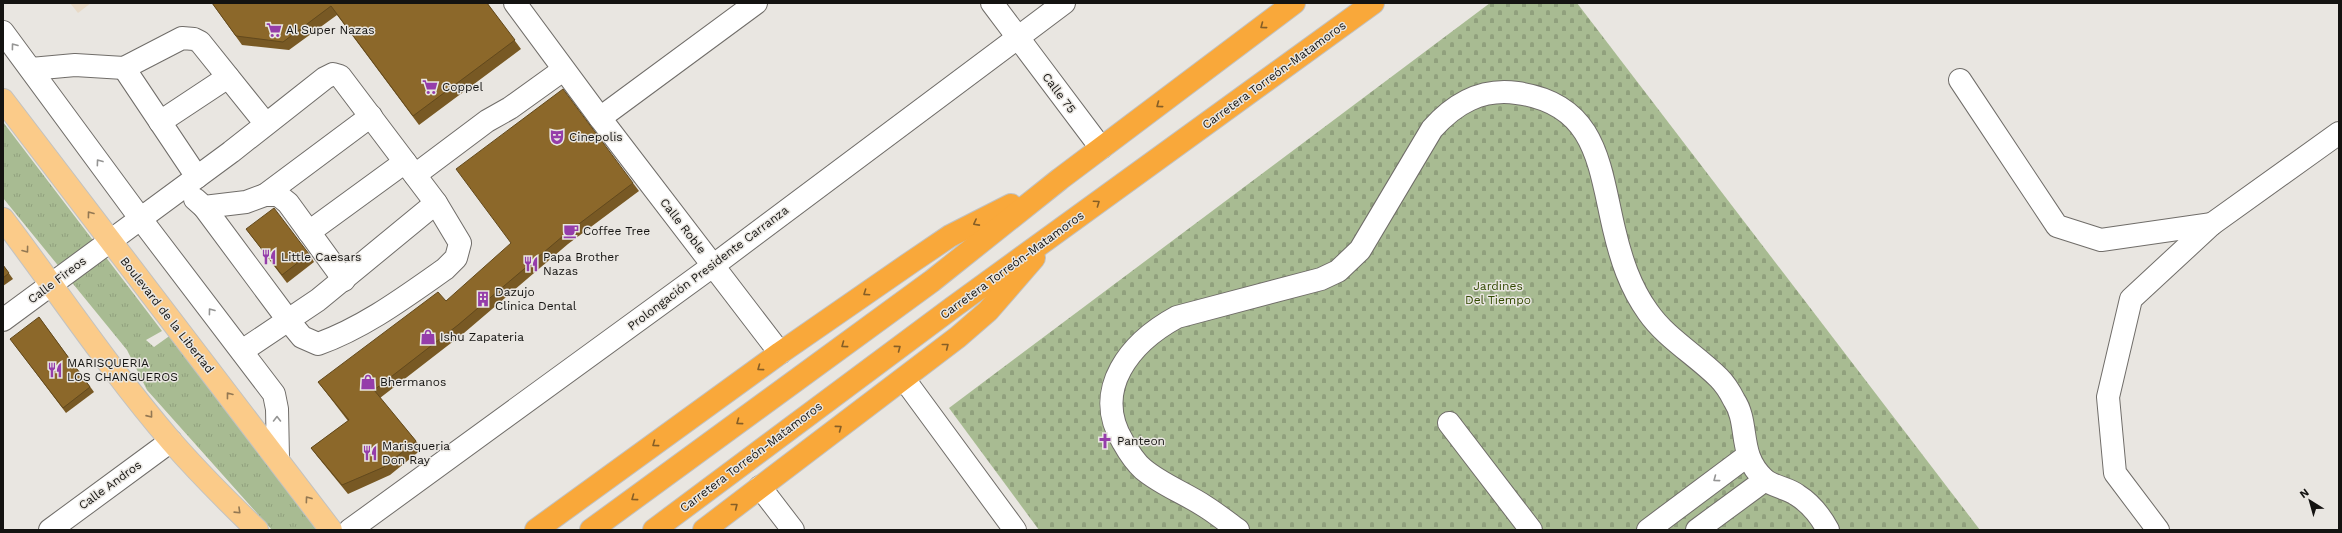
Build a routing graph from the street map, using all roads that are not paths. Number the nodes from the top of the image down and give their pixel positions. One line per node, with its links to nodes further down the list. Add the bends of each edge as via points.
1 (515, 3): 11 (street, Calle Roble)
2 (756, 3): 16 (street)
3 (992, 3): 8 (street, Calle 75)
4 (1064, 3): 8 (street, Prolongación Presidente Carranza)
5 (1294, 3): 20 (highway, one-way to 20)
6 (1372, 3): 31 (highway, Carretera Torreón-Matamoros, one-way to 6)
7 (3, 32): 10 (street, one-way to 7)
8 (1017, 37): 20 (street, Calle 75); 33 (street, Prolongación Presidente Carranza)
9 (124, 68): 10 (street, via 75,65); 12 (street, via 182,38 189,38 200,42); 17 (street)
10 (31, 69): 27 (street, one-way to 10)
11 (563, 70): 16 (street, Calle Roble); 21 (street, via 510,108)
12 (228, 77): 17 (street); 18 (street)
13 (1960, 80): 29 (street, via 2057,226 2101,240)
14 (3, 100): 32 (main road, Boulevard de la Libertad, one-way to 14)
15 (371, 116): 18 (street, Calle Fireos, via 340,76 333,74); 21 (street); 24 (street)
16 (600, 118): 33 (street, Calle Roble)
17 (160, 122): 23 (street)
18 (265, 123): 23 (street, Calle Fireos)
19 (2339, 133): 29 (street)
20 (1102, 148): 22 (highway)
21 (410, 168): 25 (street); 30 (street)
22 (1060, 179): 39 (highway, one-way to 39, via 950,236); 52 (highway, one-way to 52, via 932,280)
23 (190, 182): 26 (street); 27 (street, Calle Fireos)
24 (265, 195): 26 (street, via 246,202); 30 (street, via 278,195 288,203)
25 (436, 203): 34 (street); 37 (street, via 460,242 456,258 445,269 364,324 318,344 302,337)
26 (204, 207): 37 (street)
27 (140, 218): 32 (street, Calle Fireos); 38 (street, one-way to 27)
28 (3, 219): 35 (main road, one-way to 35)
29 (2212, 224): 62 (street, via 2131,299 2108,397 2115,473)
30 (309, 232): 34 (street)
31 (1052, 236): 40 (highway, one-way to 31, via 988,312); 53 (highway, Carretera Torreón-Matamoros, one-way to 31)
32 (110, 240): 35 (street, Calle Fireos); 44 (main road, Boulevard de la Libertad, one-way to 32)
33 (714, 265): 39 (street, Calle Roble); 50 (street, Prolongación Presidente Carranza)
34 (344, 280): 37 (street)
35 (52, 284): 36 (street, Calle Fireos); 42 (main road, one-way to 42, via 126,385)
36 (3, 320)
37 (288, 320): 38 (street)
38 (242, 351): 44 (street, one-way to 38, via 277,409 274,394)
39 (780, 353): 51 (highway, one-way to 51)
40 (904, 379): 46 (highway, one-way to 40); 56 (street)
41 (1450, 423): 58 (street)
42 (171, 441): 47 (street, Calle Andros); 48 (main road, one-way to 48)
43 (1747, 456): 45 (street); 57 (street, via 1736,402 1720,379 1649,314 1635,293 1626,273 1614,229 1604,178 1595,150 1582,127 1558,105 1534,95 1506,91 1479,95 1461,103 1450,110 1432,129 1360,250 1338,271 1321,279 1177,317 1158,327 1128,357 1117,376 1110,403 1115,429 1128,451 1142,468 1160,482 1206,507); 59 (street, one-way to 59)
44 (278, 458): 49 (main road, Boulevard de la Libertad, one-way to 44)
45 (1765, 480): 60 (street); 61 (street, via 1798,495)
46 (760, 487): 54 (highway, one-way to 46); 55 (street)
47 (50, 530)
48 (257, 530)
49 (331, 530)
50 (350, 530)
51 (536, 530)
52 (591, 530)
53 (654, 530)
54 (704, 530)
55 (793, 530)
56 (1015, 530)
57 (1238, 530)
58 (1531, 530)
59 (1648, 530)
60 (1697, 530)
61 (1828, 530)
62 (2158, 530)

